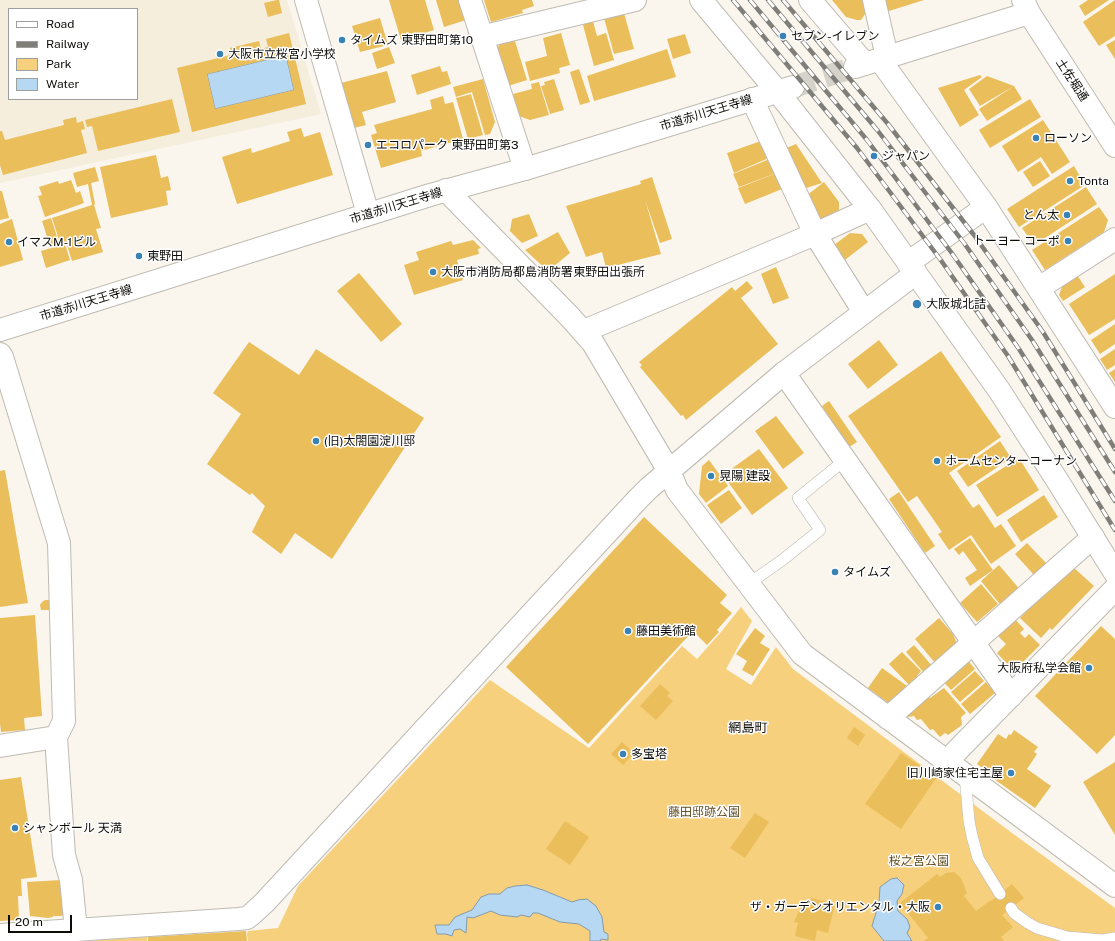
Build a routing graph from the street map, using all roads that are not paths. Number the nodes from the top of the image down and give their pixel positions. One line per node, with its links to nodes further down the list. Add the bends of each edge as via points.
1 (470, 0): 8 (street)
2 (635, 0): 8 (street)
3 (701, 0): 10 (street)
4 (810, 0): 9 (street)
5 (874, 0): 9 (street)
6 (311, 1): 17 (street)
7 (1023, 4): 9 (street); 12 (street, 土佐堀通)
8 (481, 37): 13 (street)
9 (872, 62): 15 (street)
10 (785, 89): 11 (street, 市道赤川天王寺線); 16 (street)
11 (752, 99): 13 (street, 市道赤川天王寺線); 18 (street)
12 (1115, 146)
13 (525, 169): 14 (street, 市道赤川天王寺線)
14 (446, 190): 17 (street, 市道赤川天王寺線); 24 (street)
15 (986, 207): 20 (street); 21 (street)
16 (870, 209): 18 (street); 20 (street)
17 (368, 214): 23 (street, 市道赤川天王寺線)
18 (814, 234): 22 (street); 24 (street)
19 (1115, 239): 21 (street)
20 (912, 268): 22 (street); 30 (street, via 999,390)
21 (1039, 288): 27 (street)
22 (864, 312): 26 (street)
23 (0, 330)
24 (584, 331): 29 (street)
25 (0, 354): 37 (street, via 59,543 64,721)
26 (784, 373): 28 (street); 29 (street)
27 (1115, 407)
28 (846, 460): 32 (lane, via 798,498 820,530); 34 (street)
29 (669, 471): 32 (street, via 677,490); 44 (street, via 638,499 264,903 247,918)
30 (1093, 537): 31 (street); 34 (street)
31 (1115, 573)
32 (748, 584): 36 (street, via 802,654)
33 (1115, 589): 35 (street)
34 (974, 643): 35 (street); 36 (street)
35 (1011, 696): 39 (street)
36 (888, 718): 39 (street)
37 (56, 737): 38 (street); 44 (street, via 64,854 71,880)
38 (0, 746)
39 (946, 762): 40 (street)
40 (965, 775): 41 (street); 42 (lane, via 969,821 978,858)
41 (1115, 886)
42 (1000, 894)
43 (1011, 908): 46 (lane, via 1028,923 1053,933 1084,940)
44 (76, 930): 45 (street)
45 (0, 935)
46 (1115, 938)

